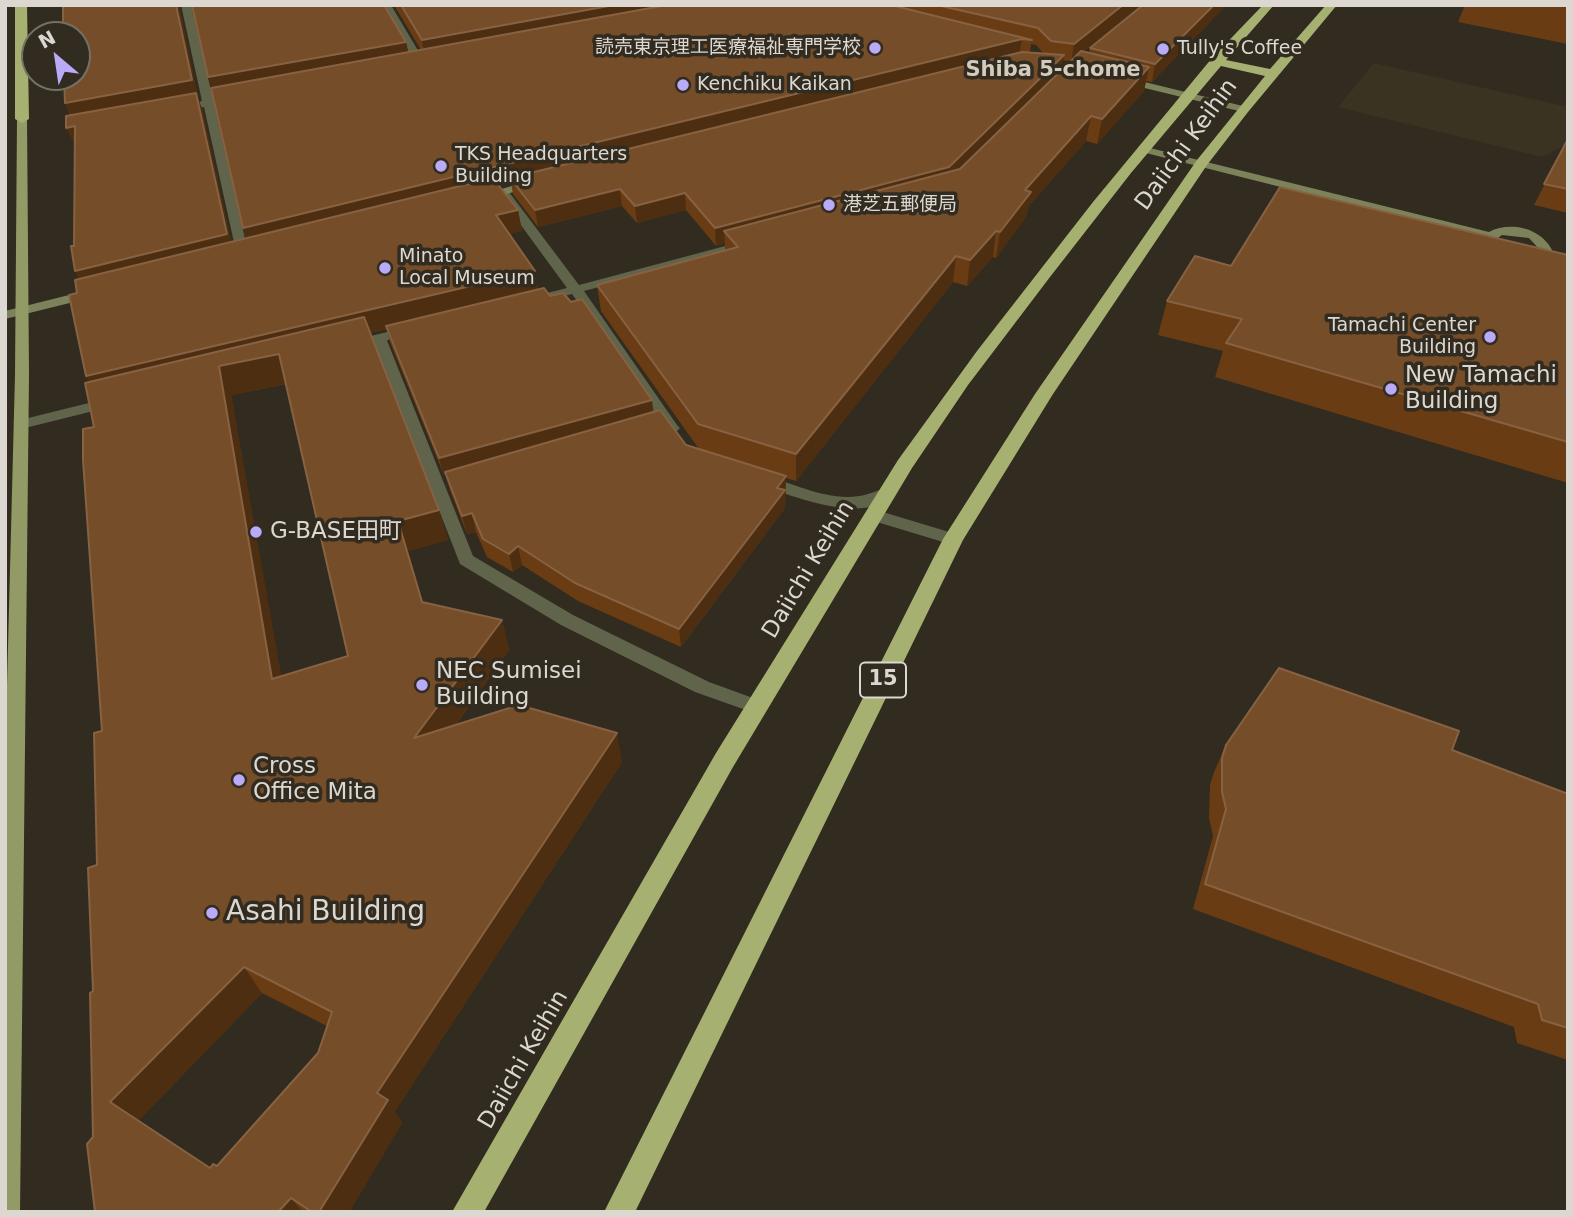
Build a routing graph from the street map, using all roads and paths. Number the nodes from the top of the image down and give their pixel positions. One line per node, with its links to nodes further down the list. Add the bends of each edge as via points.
1 (21, 5): 17 (highway)
2 (186, 5): 14 (street)
3 (386, 5): 8 (street)
4 (1269, 5): 7 (highway, Daiichi Keihin)
5 (1332, 5): 10 (highway, Daiichi Keihin / 15)
6 (435, 61): 8 (street)
7 (1216, 61): 10 (highway); 12 (highway, Daiichi Keihin)
8 (421, 64): 9 (street)
9 (408, 66)
10 (1275, 74): 15 (highway, Daiichi Keihin / 15)
11 (1107, 76): 12 (street)
12 (1187, 95): 15 (street); 19 (highway, Daiichi Keihin)
13 (247, 96): 14 (street)
14 (207, 103): 16 (street); 27 (street)
15 (1243, 109): 20 (highway, Daiichi Keihin / 15)
16 (167, 110)
17 (22, 119): 18 (highway); 32 (main road)
18 (5, 123)
19 (1142, 149): 20 (street); 41 (highway, Daiichi Keihin, via 966,375)
20 (1202, 163): 24 (street); 43 (highway, Daiichi Keihin / 15, via 1044,394)
21 (542, 182): 22 (street)
22 (502, 192): 23 (street); 30 (street)
23 (471, 199)
24 (1490, 236)
25 (757, 241): 30 (street)
26 (256, 253): 27 (street)
27 (243, 256): 28 (street)
28 (229, 259)
29 (108, 289): 32 (street)
30 (576, 290): 31 (street); 39 (street, via 660,422)
31 (510, 306)
32 (22, 311): 33 (street); 38 (main road)
33 (5, 315)
34 (431, 325): 35 (street)
35 (379, 338): 36 (street); 44 (street, via 442,484 466,560 567,620 702,687)
36 (338, 348)
37 (123, 399): 38 (street)
38 (21, 424): 45 (main road)
39 (680, 439)
40 (746, 474): 41 (street, via 844,504)
41 (886, 493): 42 (highway, Daiichi Keihin)
42 (873, 515): 43 (street); 44 (highway, Daiichi Keihin)
43 (953, 539): 47 (highway, Daiichi Keihin / 15)
44 (757, 707): 46 (highway, Daiichi Keihin)
45 (7, 1212)
46 (467, 1212)
47 (620, 1212)

